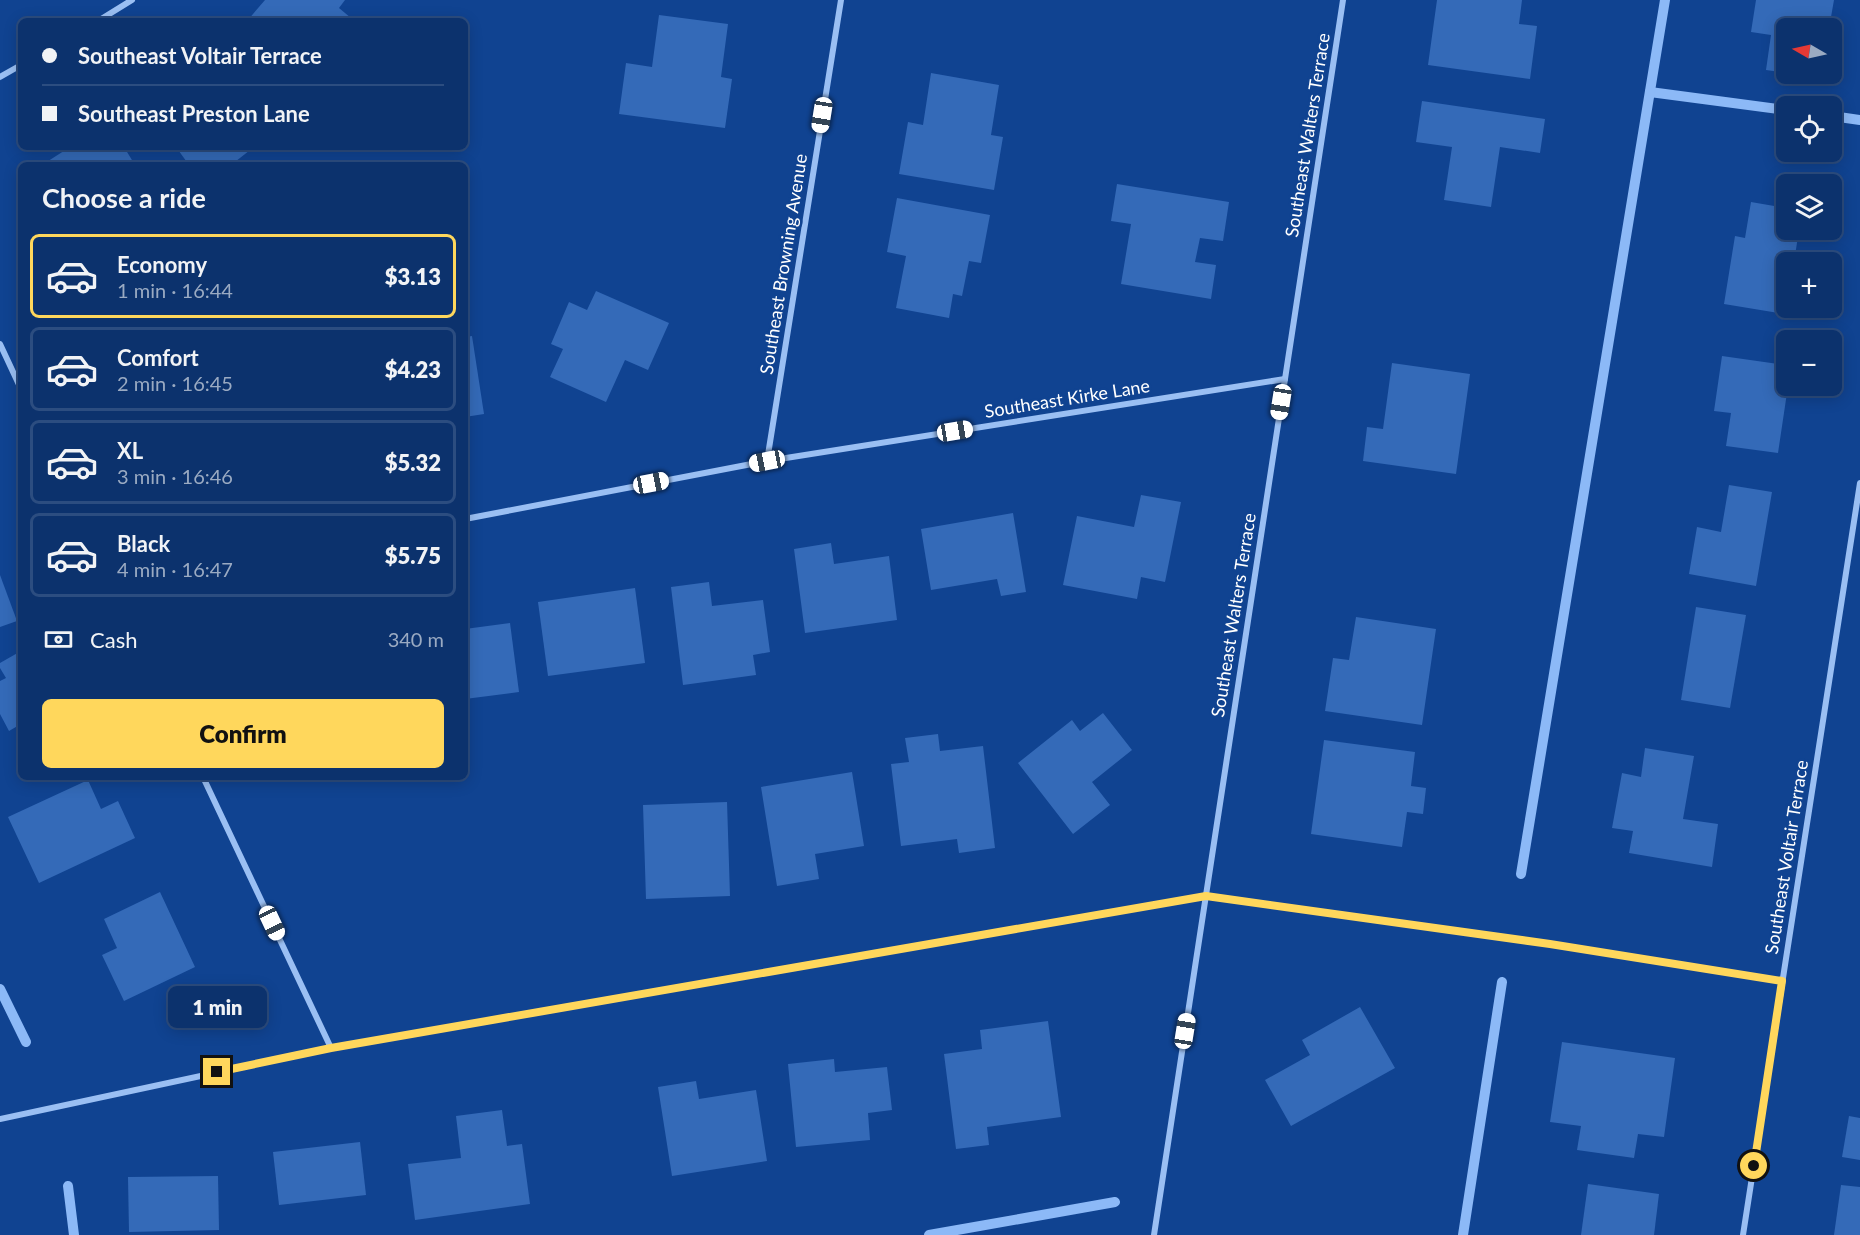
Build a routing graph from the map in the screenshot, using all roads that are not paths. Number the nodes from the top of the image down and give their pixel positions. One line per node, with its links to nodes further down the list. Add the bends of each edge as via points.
1 (132, 0): 4 (street)
2 (841, 0): 10 (street, Southeast Browning Avenue)
3 (1343, 0): 8 (street, Southeast Walters Terrace)
4 (103, 18)
5 (18, 67): 6 (street)
6 (0, 77)
7 (0, 344): 9 (street)
8 (1285, 379): 10 (street, Southeast Kirke Lane); 14 (street, Southeast Walters Terrace)
9 (18, 383)
10 (767, 461): 12 (street, Southeast Kirke Lane)
11 (1860, 483): 15 (street, Southeast Voltair Terrace)
12 (468, 518)
13 (204, 780): 16 (street)
14 (1206, 896): 15 (street); 16 (street); 18 (street, Southeast Walters Terrace)
15 (1782, 981): 19 (street, Southeast Voltair Terrace)
16 (331, 1048): 17 (street)
17 (0, 1119)
18 (1154, 1235)
19 (1743, 1235)

